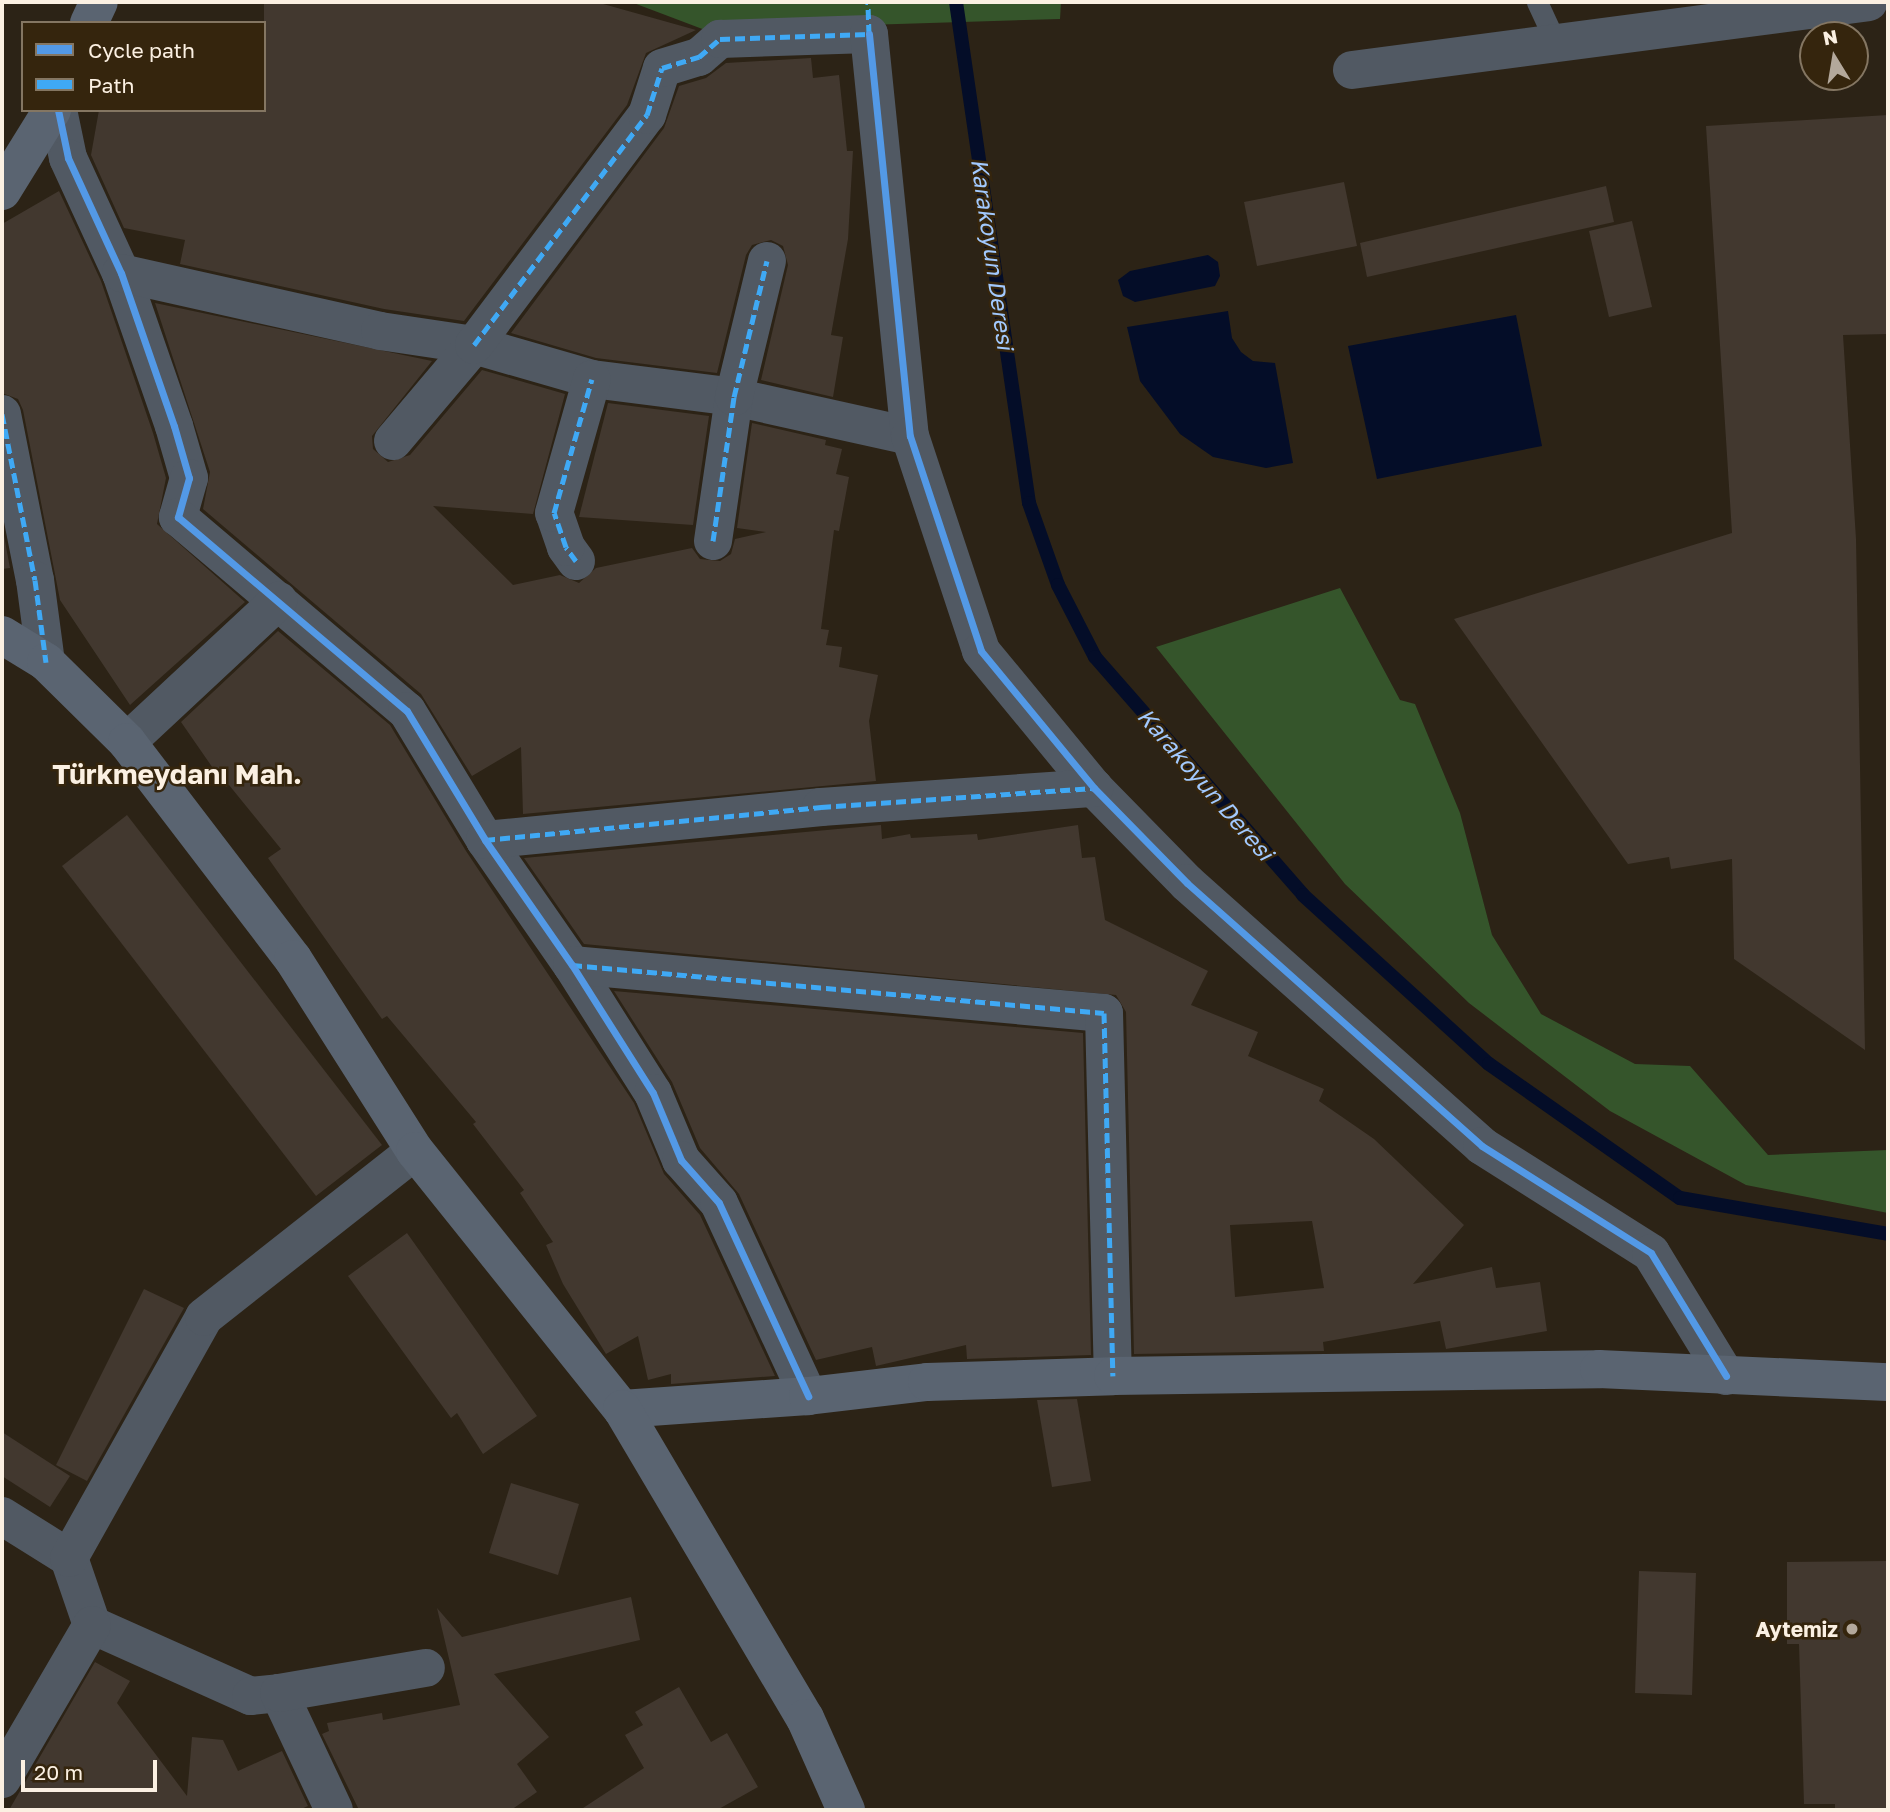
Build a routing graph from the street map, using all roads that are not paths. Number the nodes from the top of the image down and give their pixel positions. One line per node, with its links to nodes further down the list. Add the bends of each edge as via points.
1 (99, 2): 4 (main road)
2 (1537, 2): 5 (lane)
3 (1869, 2): 5 (street)
4 (90, 21)
5 (1556, 43): 6 (street)
6 (1352, 70)
7 (51, 112): 9 (main road)
8 (58, 112): 11 (street, via 68,158)
9 (2, 191)
10 (767, 261): 14 (street)
11 (121, 273): 12 (street, via 380,331); 20 (street, via 189,478 178,517)
12 (474, 345): 13 (street); 16 (street, via 647,115 662,68 699,57 720,38 869,34); 17 (street)
13 (592, 379): 14 (street); 19 (street, via 554,513 565,547)
14 (734, 397): 16 (street); 18 (street)
15 (2, 414): 22 (street)
16 (910, 436): 24 (street, via 981,651)
17 (393, 441)
18 (713, 541)
19 (576, 561)
20 (278, 601): 23 (street); 25 (street, via 407,711)
21 (2, 635): 22 (main road)
22 (46, 662): 23 (main road)
23 (127, 742): 27 (main road, via 293,959)
24 (1094, 788): 25 (street, via 821,807); 29 (street, via 1187,883 1482,1146 1651,1253)
25 (485, 841): 26 (street)
26 (572, 965): 28 (street, via 1104,1013); 31 (street, via 653,1093 681,1160 719,1203)
27 (415, 1151): 32 (main road); 34 (street, via 204,1317)
28 (1113, 1376): 29 (main road, via 1599,1369); 31 (main road, via 927,1382)
29 (1726, 1376): 30 (main road)
30 (1888, 1382)
31 (808, 1396): 32 (main road)
32 (622, 1409): 40 (main road, via 805,1718)
33 (2, 1516): 34 (street)
34 (69, 1559): 35 (street)
35 (92, 1625): 37 (street, via 251,1696); 38 (street)
36 (426, 1668): 37 (street)
37 (279, 1693): 39 (street)
38 (5, 1767)
39 (334, 1810)
40 (846, 1810)

